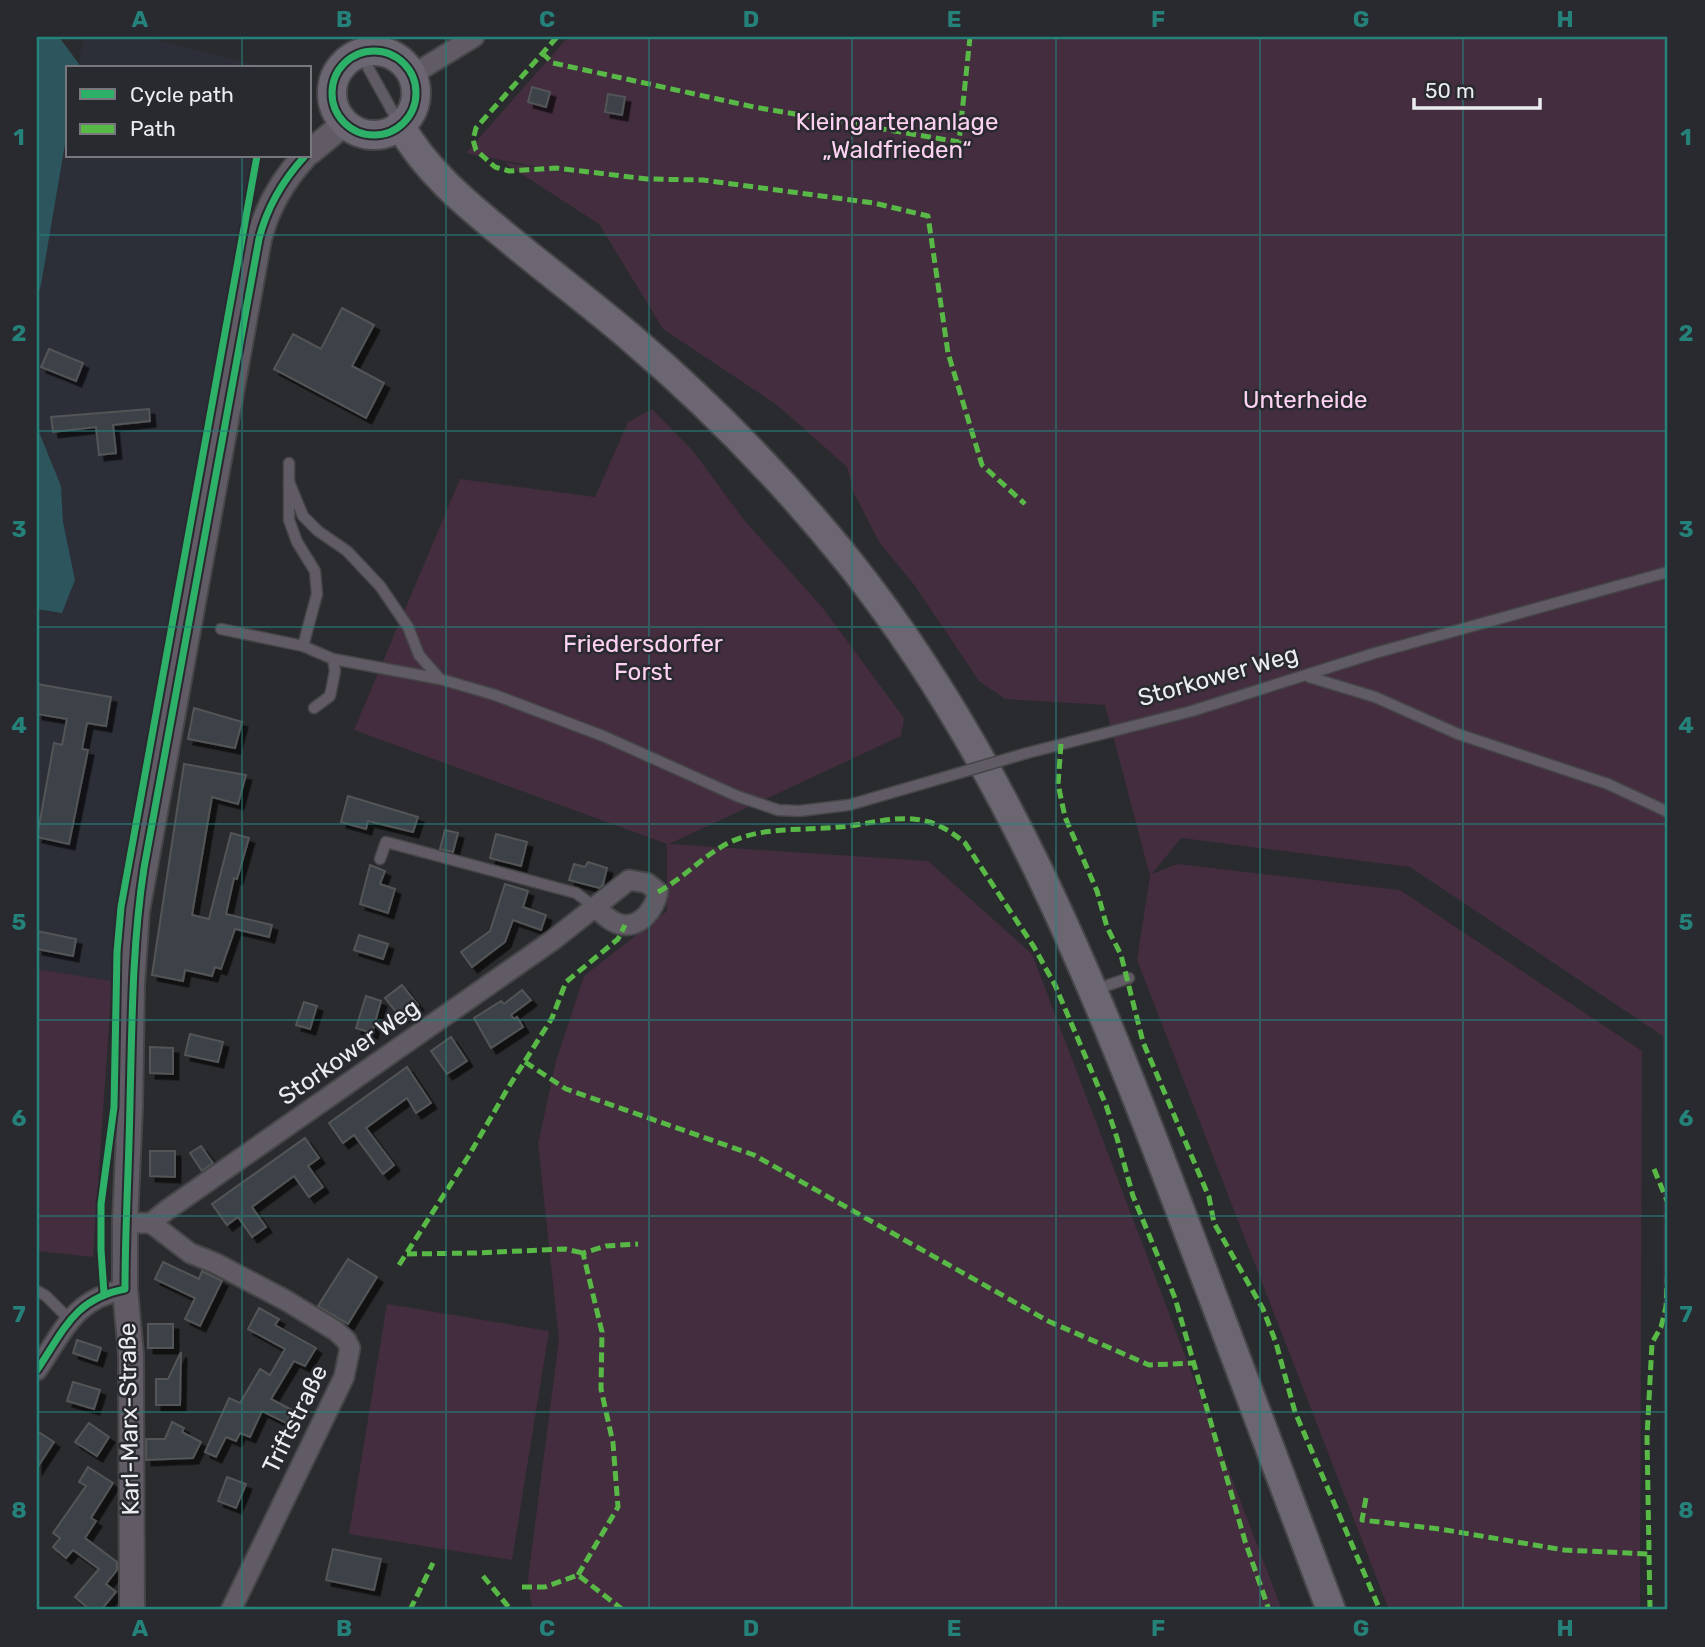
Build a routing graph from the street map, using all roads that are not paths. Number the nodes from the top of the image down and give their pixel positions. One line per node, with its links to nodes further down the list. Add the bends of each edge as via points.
1 (474, 37): 3 (street)
2 (354, 45): 3 (main road, via 384,52 405,64); 4 (main road, via 334,80 333,103); 5 (lane)
3 (412, 75): 5 (main road, via 415,102)
4 (345, 123): 5 (main road, via 378,134); 6 (street)
5 (400, 125): 21 (main road, via 418,155 482,217 628,335 715,413 848,561 921,661 975,748 1032,854)
6 (312, 150)
7 (303, 158): 22 (street, Karl-Marx-Straße, via 267,212 259,239 137,911)
8 (289, 463): 9 (lane)
9 (289, 482): 12 (lane, via 289,520 315,571 317,594); 15 (lane, via 303,516 347,551 380,586 408,627 419,655)
10 (1668, 572): 14 (lane, Storkower Weg, via 1375,653)
11 (221, 629): 12 (lane, Storkower Weg)
12 (303, 646): 13 (lane, Storkower Weg)
13 (333, 659): 15 (lane, Storkower Weg); 16 (lane, via 330,696)
14 (1308, 676): 15 (lane, Storkower Weg, bridge, via 849,805 799,811 778,810 737,796 541,711); 17 (lane, via 1375,696 1458,734 1608,784)
15 (440, 678)
16 (314, 708)
17 (1668, 813)
18 (380, 859): 19 (lane, via 386,842 576,893)
19 (596, 906): 23 (street, Storkower Weg)
20 (1129, 978): 21 (lane)
21 (1093, 990): 30 (main road)
22 (125, 1223): 23 (street); 24 (street, Karl-Marx-Straße)
23 (151, 1223): 29 (street, Triftstraße, via 190,1253 336,1331 350,1348 344,1377)
24 (125, 1289): 26 (street, via 90,1300); 28 (street, Karl-Marx-Straße, via 131,1355)
25 (37, 1291): 26 (lane)
26 (71, 1321): 27 (street)
27 (37, 1370)
28 (132, 1610)
29 (231, 1610)
30 (1331, 1610)

